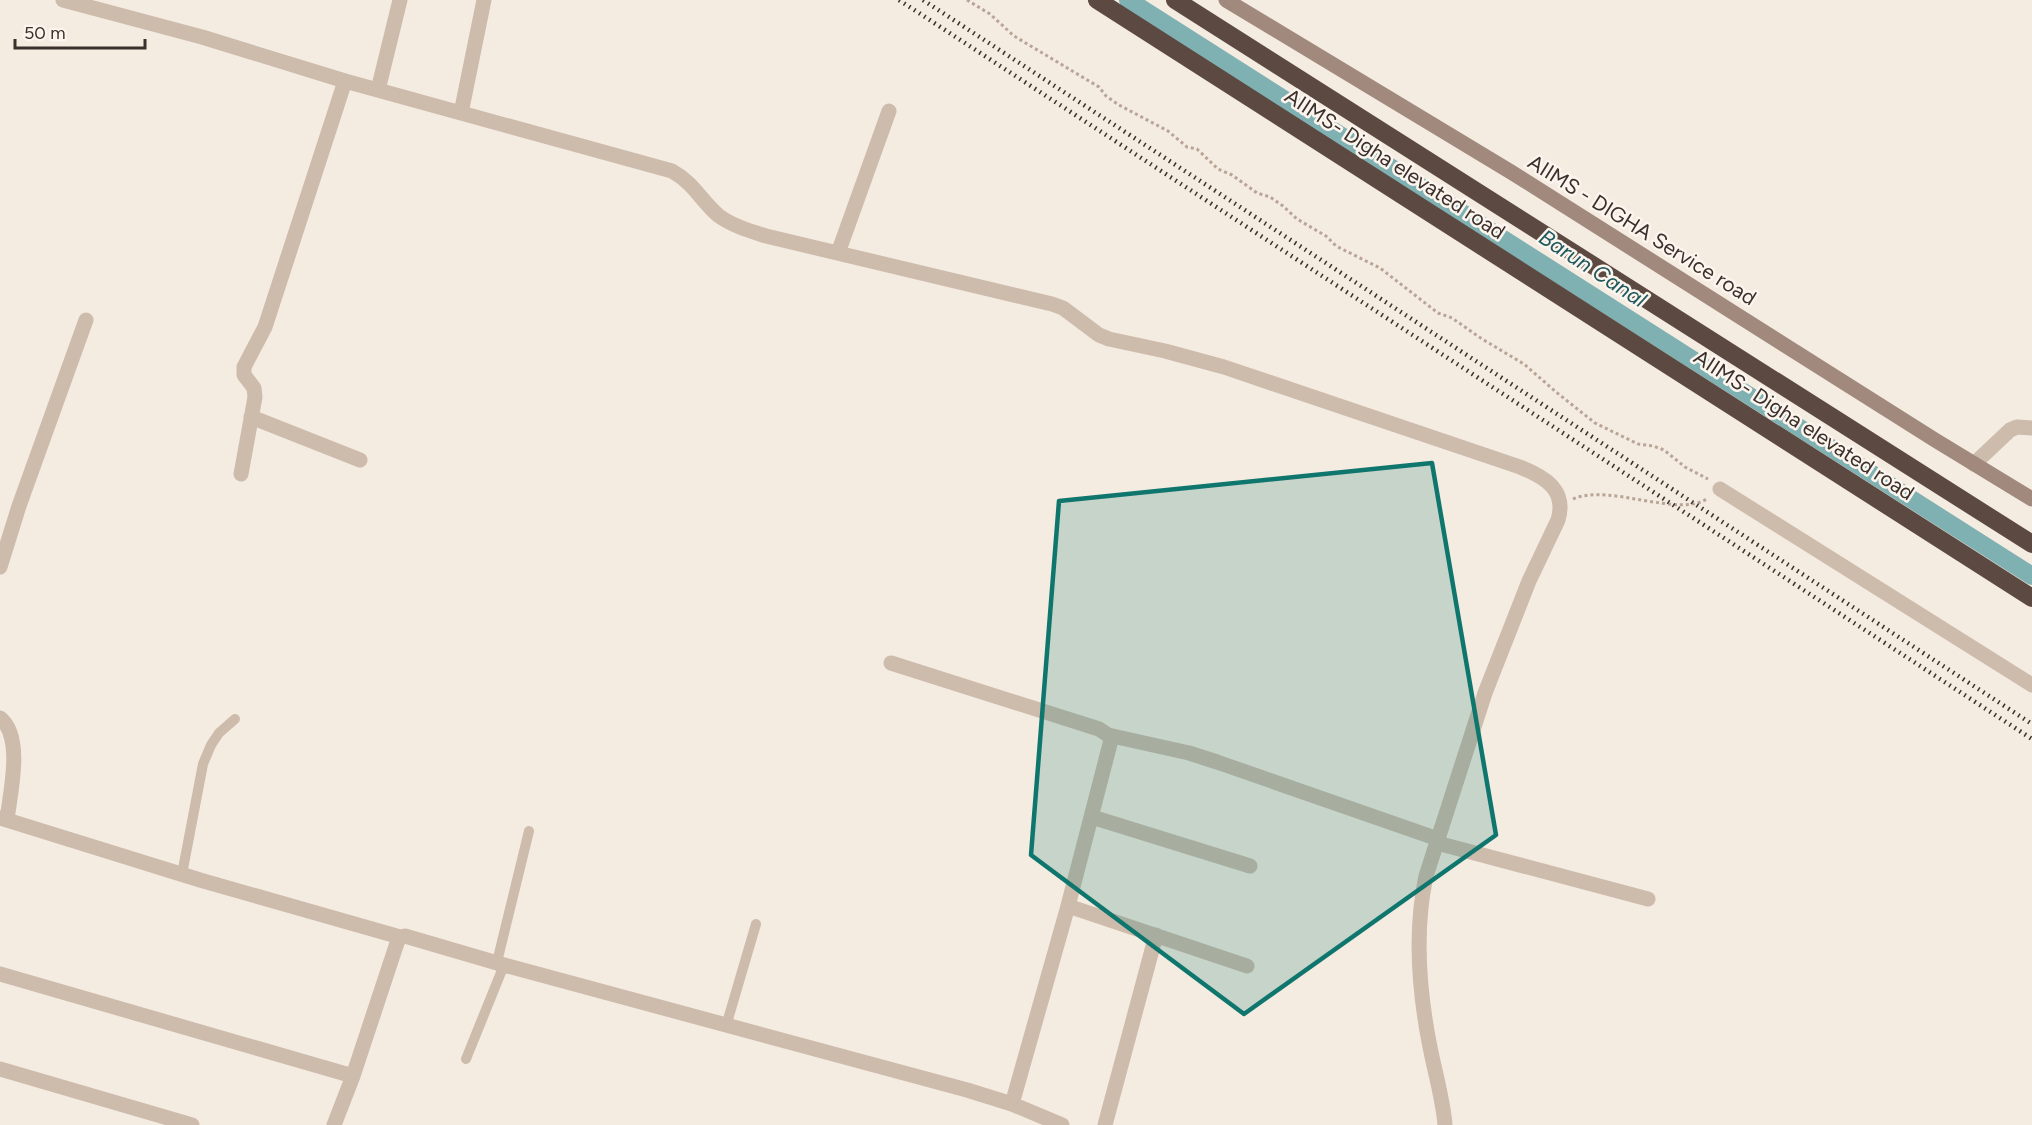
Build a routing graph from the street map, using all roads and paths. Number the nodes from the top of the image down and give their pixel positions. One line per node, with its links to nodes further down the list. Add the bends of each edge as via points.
1 (63, 0): 8 (street)
2 (400, 0): 9 (street)
3 (484, 0): 11 (street)
4 (967, 0): 19 (path, via 1014,36 1099,87 1119,105 1168,131 1187,147 1197,149 1218,169 1270,197 1336,246 1380,268 1438,313 1524,364 1595,423 1638,444 1664,450)
5 (1097, 0): 24 (highway, AIIMS- Digha elevated road)
6 (1174, 0): 22 (highway, AIIMS- Digha elevated road)
7 (1226, 0): 17 (main road, AIIMS - DIGHA Service road, via 1511,172)
8 (345, 81): 9 (street); 14 (street, via 265,327 244,366 244,375 255,392)
9 (378, 90): 11 (street)
10 (889, 111): 12 (street)
11 (461, 113): 12 (street, via 672,171 690,183 729,222 766,236)
12 (838, 253): 21 (street, via 1052,304 1109,339 1224,368 1520,467 1553,487)
13 (86, 320): 23 (street)
14 (251, 417): 16 (street); 18 (street)
15 (2032, 429): 17 (street, via 2010,430)
16 (360, 460)
17 (1974, 464): 20 (main road, AIIMS - DIGHA Service road)
18 (241, 474)
19 (1720, 489): 21 (path, via 1695,504 1582,495); 26 (street)
20 (2032, 500)
21 (1561, 510): 33 (street, via 1485,693)
22 (2032, 544)
23 (0, 567)
24 (2032, 598)
25 (891, 663): 29 (street)
26 (2032, 685)
27 (0, 718): 31 (street, via 14,747)
28 (235, 719): 35 (lane, via 219,733 202,764)
29 (1108, 735): 30 (street, via 1111,741); 33 (street, via 1217,762)
30 (1092, 817): 34 (street); 37 (street)
31 (4, 819): 35 (street)
32 (529, 831): 41 (lane)
33 (1437, 841): 36 (street); 53 (street, via 1424,884 1419,928 1422,988)
34 (1250, 866)
35 (182, 874): 40 (street)
36 (1648, 899)
37 (1068, 906): 39 (street); 48 (street)
38 (756, 924): 44 (lane)
39 (1156, 935): 42 (street); 52 (street)
40 (400, 938): 41 (street, via 411,937); 47 (street)
41 (501, 964): 44 (street); 45 (lane)
42 (1247, 966)
43 (0, 974): 47 (street)
44 (726, 1026): 48 (street)
45 (466, 1059)
46 (0, 1069): 49 (street)
47 (353, 1076): 50 (street)
48 (1012, 1104): 51 (street)
49 (192, 1125)
50 (334, 1125)
51 (1062, 1125)
52 (1105, 1125)
53 (1445, 1125)

